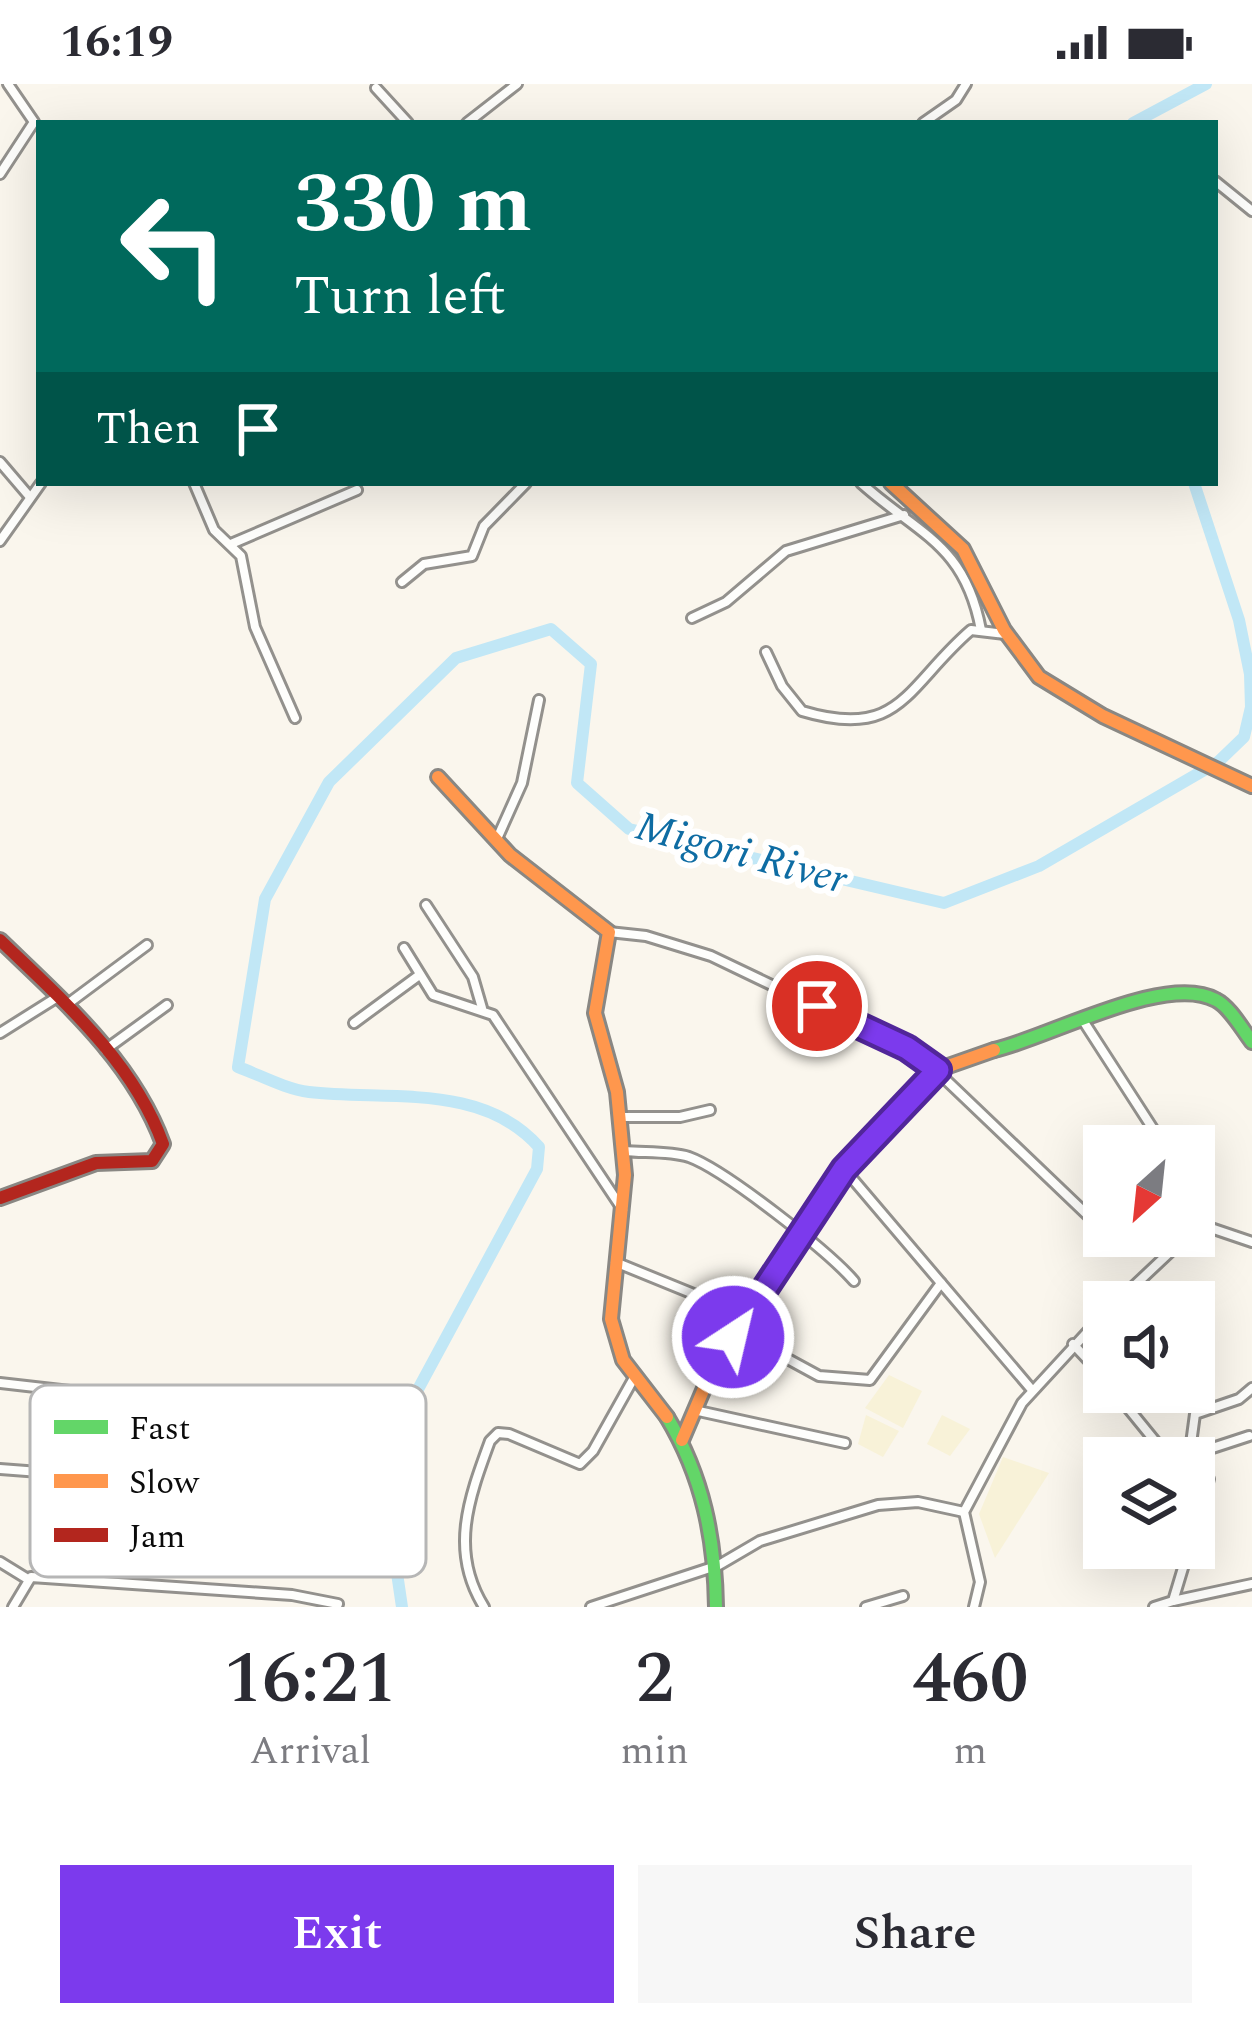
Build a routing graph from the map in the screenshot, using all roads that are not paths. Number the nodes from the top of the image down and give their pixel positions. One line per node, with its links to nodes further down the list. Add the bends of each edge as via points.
1 (8, 84): 8 (street, via 34,122)
2 (518, 84): 6 (street)
3 (966, 84): 7 (street)
4 (376, 88): 5 (street)
5 (405, 120)
6 (471, 120)
7 (927, 120)
8 (0, 175)
9 (1218, 183): 10 (street)
10 (1252, 211)
11 (0, 462): 18 (street)
12 (38, 486): 18 (street)
13 (195, 486): 21 (street, via 209,522)
14 (523, 486): 22 (street, via 484,526 472,556 424,564)
15 (865, 486): 19 (street)
16 (894, 486): 25 (street, via 963,549)
17 (357, 490): 21 (street)
18 (29, 496): 20 (street)
19 (904, 515): 23 (street, via 786,551 726,602); 24 (street, via 956,561)
20 (0, 541)
21 (231, 544): 28 (street, via 244,563 255,627)
22 (402, 582)
23 (692, 618)
24 (981, 630): 25 (street); 26 (street, via 934,661 896,707 868,721 802,711)
25 (1006, 634): 30 (street, via 1063,694)
26 (766, 652)
27 (539, 700): 31 (street, via 521,783)
28 (296, 718)
29 (438, 776): 31 (street)
30 (1252, 786)
31 (496, 841): 33 (street)
32 (426, 905): 40 (street, via 473,977)
33 (609, 932): 46 (street, via 711,956); 48 (street, via 596,1016)
34 (0, 940): 38 (street)
35 (147, 945): 38 (street)
36 (404, 948): 37 (street)
37 (418, 976): 40 (street, via 444,1001); 42 (street)
38 (64, 999): 43 (street); 45 (street)
39 (167, 1005): 45 (street)
40 (482, 1007): 53 (street)
41 (1082, 1019): 44 (street, via 1201,991 1220,1001); 46 (street); 49 (street)
42 (354, 1023)
43 (0, 1033)
44 (1252, 1042)
45 (106, 1050): 52 (street, via 157,1123 159,1156 86,1166)
46 (938, 1070): 51 (street); 54 (street)
47 (710, 1110): 48 (street)
48 (621, 1117): 50 (street)
49 (1150, 1125)
50 (623, 1150): 53 (street); 56 (street, via 698,1161)
51 (844, 1169): 56 (street); 62 (street)
52 (0, 1198)
53 (623, 1210): 59 (street)
54 (1083, 1211)
55 (1215, 1232): 57 (street)
56 (799, 1237): 60 (street); 63 (street)
57 (1252, 1243)
58 (1164, 1257): 61 (street)
59 (616, 1262): 63 (street); 68 (street, via 614,1337)
60 (854, 1281)
61 (1139, 1281)
62 (941, 1283): 64 (street, via 870,1380 819,1376); 72 (street)
63 (750, 1317): 64 (street)
64 (738, 1332): 73 (street)
65 (1083, 1334): 66 (street)
66 (1073, 1344): 67 (street); 72 (street)
67 (1083, 1355)
68 (635, 1376): 78 (street); 93 (street, via 580,1463 494,1435 464,1529 465,1562)
69 (0, 1383): 70 (street)
70 (30, 1386)
71 (1252, 1388): 77 (street, via 1192,1417)
72 (1032, 1390): 83 (street)
73 (694, 1410): 78 (street); 79 (street)
74 (1132, 1413): 76 (street)
75 (1249, 1436): 80 (street)
76 (1152, 1437)
77 (1192, 1437)
78 (682, 1440): 85 (street)
79 (845, 1443)
80 (1215, 1448)
81 (0, 1469): 82 (street)
82 (30, 1471)
83 (964, 1512): 85 (street, via 918,1502 878,1505 760,1541); 97 (street, via 980,1582)
84 (0, 1562): 87 (street)
85 (719, 1565): 94 (street); 95 (street)
86 (1183, 1569): 90 (street)
87 (26, 1578): 91 (street); 92 (street)
88 (1252, 1584): 90 (street)
89 (903, 1596): 96 (street)
90 (1173, 1601): 98 (street)
91 (338, 1604)
92 (13, 1607)
93 (484, 1607)
94 (591, 1607)
95 (716, 1607)
96 (866, 1607)
97 (974, 1607)
98 (1154, 1607)

